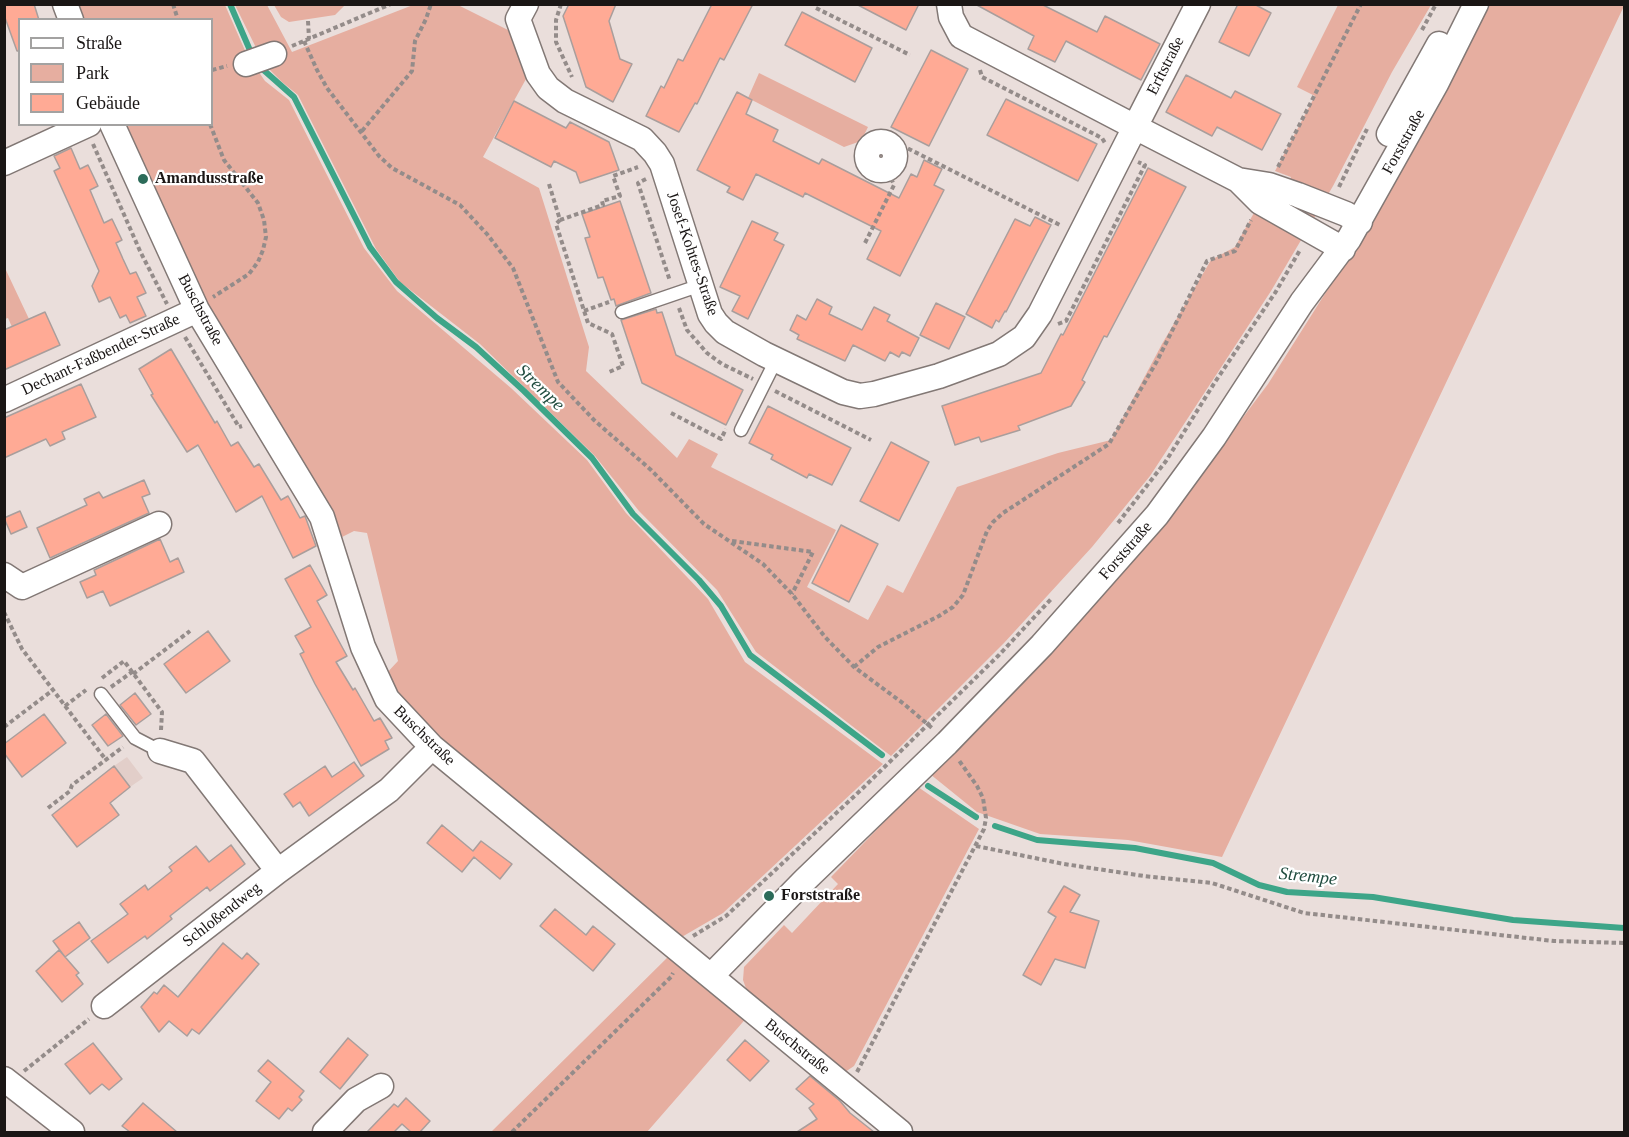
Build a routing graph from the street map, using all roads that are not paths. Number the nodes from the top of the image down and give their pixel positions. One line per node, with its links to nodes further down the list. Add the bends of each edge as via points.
1 (526, 4): 15 (street, Josef-Kohtes-Straße, via 519,19 538,74 548,88 565,101 642,139 659,159)
2 (949, 4): 9 (street, via 961,36)
3 (1198, 4): 9 (street, Erftstraße)
4 (1460, 4): 13 (street, Forststraße)
5 (1476, 4): 13 (street, Forststraße, via 1436,84)
6 (274, 54): 7 (street)
7 (246, 64)
8 (113, 126): 16 (street, Buschstraße)
9 (1136, 127): 12 (street); 18 (street, Josef-Kohtes-Straße, via 1040,314 1024,337 999,354 939,376 860,396 843,392)
10 (90, 132): 11 (street)
11 (4, 163)
12 (1265, 194): 13 (street); 14 (street)
13 (1353, 218): 14 (street, Forststraße)
14 (1336, 245): 27 (street, Forststraße, via 1214,437 1157,515 1042,645)
15 (701, 285): 17 (lane); 18 (street, Josef-Kohtes-Straße, via 716,323)
16 (197, 310): 19 (street, Dechant-Faßbender-Straße); 24 (street, Buschstraße, via 322,517 363,647 387,699)
17 (622, 312)
18 (770, 357): 20 (lane)
19 (4, 400)
20 (741, 430)
21 (159, 524): 22 (street, via 22,587)
22 (4, 575)
23 (101, 694): 25 (lane, via 135,738)
24 (432, 747): 26 (street, Schloßendweg, via 389,790); 27 (street, Buschstraße)
25 (160, 751): 26 (street, via 193,761)
26 (278, 871): 28 (street, Schloßendweg)
27 (711, 976): 33 (street, Buschstraße)
28 (104, 1006)
29 (7, 1080): 31 (street)
30 (381, 1086): 32 (street, via 356,1100)
31 (72, 1132)
32 (325, 1132)
33 (900, 1132)

